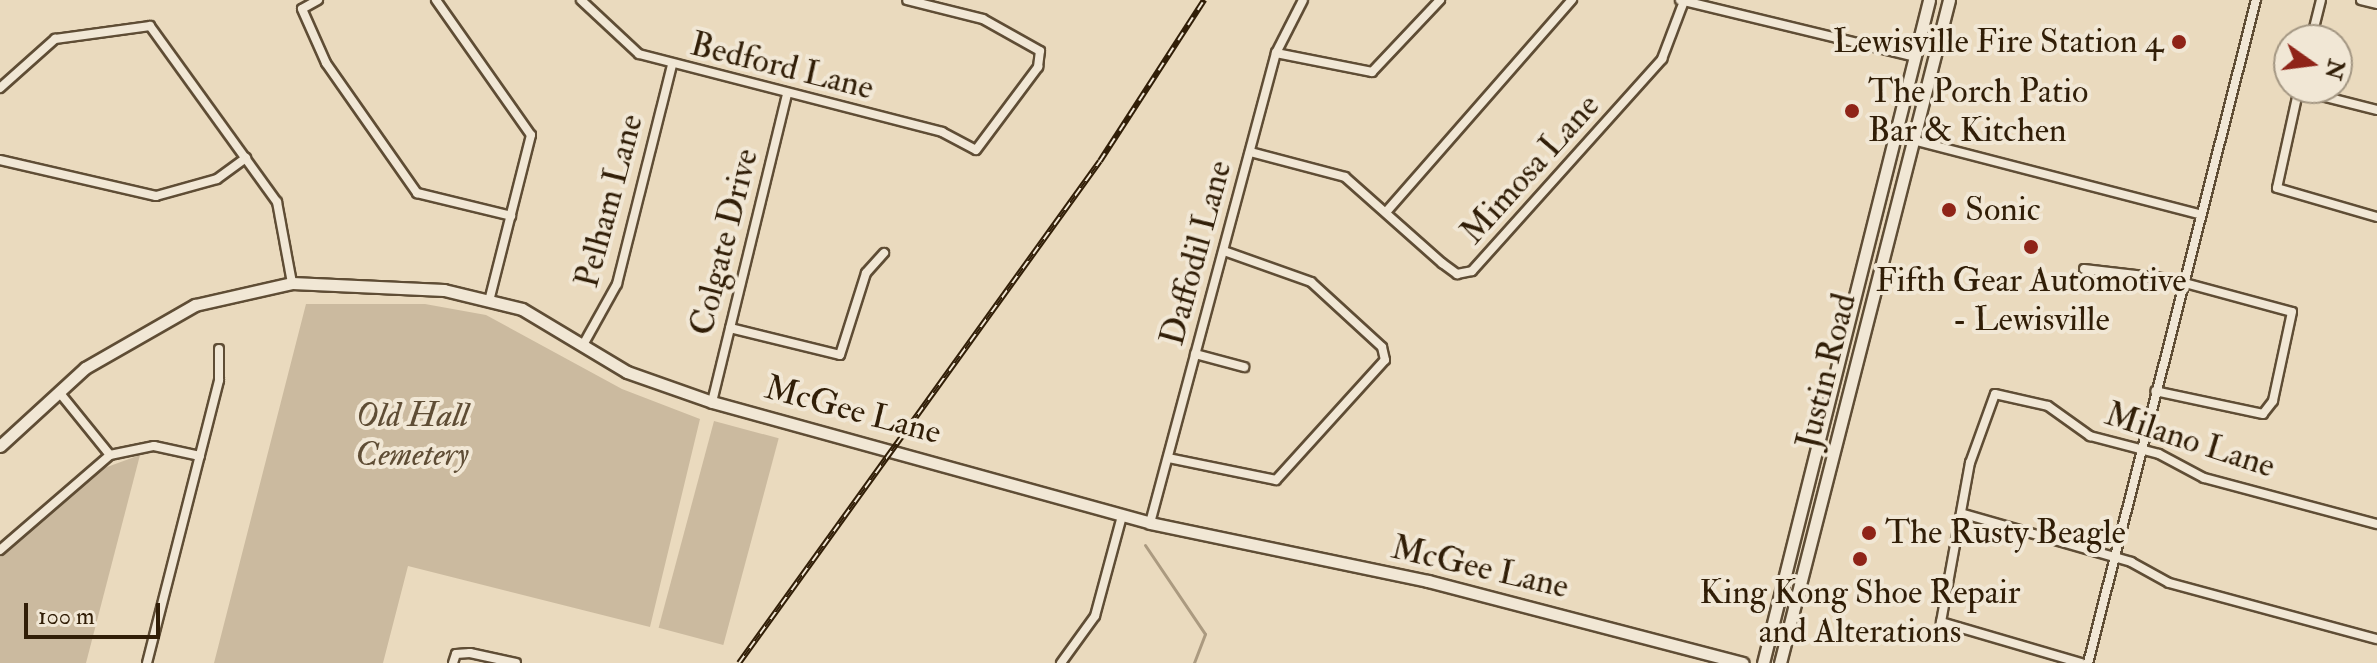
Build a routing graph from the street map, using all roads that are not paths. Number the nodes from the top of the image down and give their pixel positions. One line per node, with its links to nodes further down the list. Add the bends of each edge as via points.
1 (318, 0): 31 (street, via 302,9 326,63 422,198)
2 (436, 0): 31 (street, via 531,135)
3 (581, 0): 18 (street, Bedford Lane, via 624,46)
4 (907, 0): 20 (street, Bedford Lane, via 999,26 1040,51 1041,60 985,145 967,149 942,132)
5 (1303, 0): 16 (street, Daffodil Lane)
6 (1440, 0): 16 (street, via 1372,72)
7 (1572, 0): 29 (street)
8 (1682, 0): 17 (street); 29 (street, Mimosa Lane, via 1662,59 1472,271 1457,274)
9 (1929, 0): 17 (street, Justin Road)
10 (1949, 0): 25 (street, Justin Road)
11 (2256, 0): 30 (street)
12 (2321, 0): 15 (street)
13 (2361, 0): 14 (street)
14 (2377, 4)
15 (2315, 24)
16 (1276, 53): 26 (street, Daffodil Lane)
17 (1915, 57): 24 (street, Justin Road)
18 (672, 65): 20 (street, Bedford Lane); 40 (street, Pelham Lane, via 617,284)
19 (0, 88): 27 (street, via 55,39 150,26)
20 (787, 94): 39 (street, Colgate Drive)
21 (2295, 104): 32 (street, via 2277,188)
22 (2353, 104): 23 (street)
23 (2377, 110)
24 (1897, 136): 25 (street); 47 (street, Justin Road)
25 (1914, 140): 30 (street); 48 (street, Justin Road)
26 (1250, 152): 29 (street, Mimosa Lane, via 1345,177); 33 (street, Daffodil Lane)
27 (246, 158): 28 (street, via 217,179 156,196); 37 (street, via 281,210)
28 (0, 160)
29 (1387, 211)
30 (2198, 214): 36 (street)
31 (511, 216): 38 (street)
32 (2377, 217)
33 (1224, 251): 42 (street, Daffodil Lane); 53 (street, via 1311,282 1382,347 1385,360 1276,480)
34 (884, 253): 39 (street, via 866,273 840,355)
35 (2084, 269): 36 (street)
36 (2181, 282): 44 (street); 44 (street, via 2292,312 2273,401 2263,414)
37 (292, 283): 38 (street, McGee Lane); 45 (street, McGee Lane, via 236,293 161,320)
38 (490, 297): 40 (street, McGee Lane)
39 (730, 328): 46 (street, Colgate Drive)
40 (583, 345): 46 (street, McGee Lane, via 649,382)
41 (219, 349): 52 (street, via 219,380)
42 (1195, 354): 43 (street); 53 (street, Daffodil Lane)
43 (1244, 367)
44 (2155, 391): 50 (street)
45 (59, 392): 49 (street, McGee Lane); 51 (street)
46 (712, 402): 55 (street, McGee Lane, via 900,449)
47 (1823, 419): 48 (street); 66 (street, Justin Road)
48 (1842, 424): 67 (street, Justin Road)
49 (0, 446)
50 (2140, 449): 54 (street, Milano Lane, via 2090,436 2039,403 1995,394 1974,448); 57 (street, Milano Lane, via 2204,478); 59 (street)
51 (110, 455): 52 (street, via 154,446); 58 (street)
52 (200, 456): 62 (street)
53 (1168, 458): 56 (street, Daffodil Lane)
54 (1964, 514): 59 (street); 68 (street, via 1941,622)
55 (1122, 516): 56 (street, McGee Lane); 64 (street, via 1095,616)
56 (1150, 523): 65 (street, McGee Lane, via 1428,581)
57 (2377, 524)
58 (0, 550)
59 (2115, 556): 60 (street, via 2169,583); 69 (street)
60 (2377, 639)
61 (455, 658): 63 (street)
62 (147, 663)
63 (516, 663)
64 (1061, 663)
65 (1743, 663)
66 (1763, 663)
67 (1780, 663)
68 (2081, 663)
69 (2088, 663)

